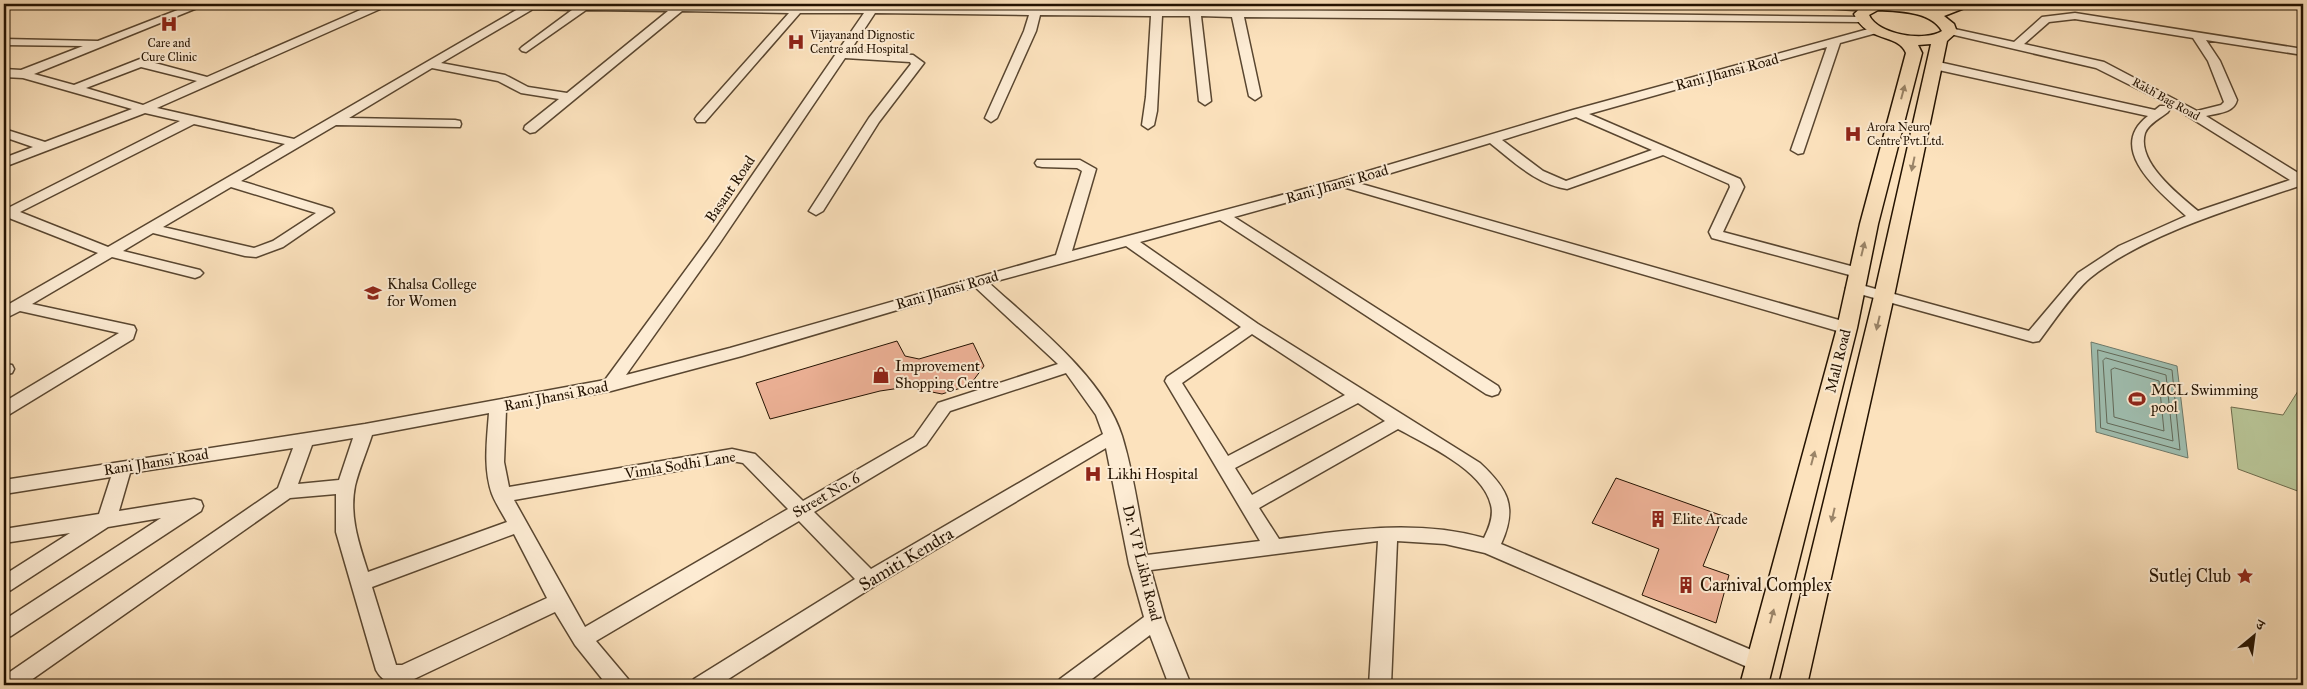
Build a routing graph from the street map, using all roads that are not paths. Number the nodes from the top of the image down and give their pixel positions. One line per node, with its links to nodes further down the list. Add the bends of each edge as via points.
1 (202, 4): 30 (street)
2 (383, 4): 41 (street)
3 (430, 4): 6 (street)
4 (1808, 4): 10 (street)
5 (1962, 4): 17 (main road)
6 (532, 5): 8 (street); 35 (street)
7 (640, 5): 8 (street); 13 (street)
8 (584, 6): 32 (street)
9 (748, 6): 13 (street); 18 (street)
10 (1827, 6): 23 (street)
11 (842, 7): 16 (street); 18 (street)
12 (973, 7): 16 (street); 19 (street)
13 (679, 8): 44 (street)
14 (1127, 8): 19 (street); 20 (street)
15 (1175, 8): 20 (street); 21 (street)
16 (873, 9): 34 (street, Basant Road)
17 (1931, 9): 23 (main road, via 1885,6); 25 (main road, via 1943,21)
18 (797, 10): 53 (street)
19 (1034, 12): 51 (street, via 1030,31)
20 (1157, 12): 56 (street, via 1153,102)
21 (1195, 12): 22 (street); 45 (street)
22 (1238, 12): 23 (street); 43 (street)
23 (1864, 14): 24 (main road)
24 (1876, 30): 27 (main road); 29 (street, Rani Jhansi Road)
25 (1946, 35): 27 (main road, via 1916,41); 31 (street, Rakh Bag Road); 36 (main road, Mall Road); 37 (street)
26 (2196, 35): 31 (street, via 2092,18 2056,17 2040,22); 33 (street); 50 (street, via 2214,61 2231,100 2225,108)
27 (1903, 39): 78 (main road, Mall Road, one-way to 27, via 1914,53)
28 (4, 42): 30 (street)
29 (1836, 42): 48 (street, Rani Jhansi Road); 63 (street)
30 (102, 43): 39 (street)
31 (2017, 45): 37 (street, Rakh Bag Road)
32 (526, 49)
33 (2303, 52)
34 (841, 54): 69 (street, via 913,59 918,63 874,121); 85 (street, Basant Road)
35 (433, 64): 44 (street, via 501,78 526,90); 54 (street)
36 (1934, 65): 49 (street); 80 (main road, Mall Road, one-way to 80)
37 (2106, 69): 46 (street, Rakh Bag Road)
38 (4, 73): 39 (street)
39 (23, 74): 40 (street); 42 (street)
40 (4, 81)
41 (210, 81): 42 (street, via 140,63); 47 (street)
42 (74, 89): 47 (street)
43 (1255, 96)
44 (571, 97): 57 (street)
45 (1205, 101)
46 (2174, 102): 49 (street); 50 (street, Rakh Bag Road)
47 (144, 109): 52 (street); 61 (street)
48 (1577, 113): 59 (street, Rani Jhansi Road); 62 (street)
49 (2158, 114): 72 (street, via 2143,125 2138,134 2140,155 2158,181)
50 (2195, 114): 66 (street, Rakh Bag Road)
51 (992, 118)
52 (194, 119): 60 (street); 70 (street)
53 (701, 119)
54 (333, 121): 55 (street); 60 (street)
55 (455, 124)
56 (1148, 125)
57 (530, 129)
58 (4, 133): 61 (street)
59 (1492, 138): 62 (street, via 1549,181 1561,185); 68 (street, Rani Jhansi Road)
60 (296, 143): 67 (street)
61 (46, 147): 64 (street)
62 (1664, 150): 78 (street, via 1735,182 1737,187 1717,235)
63 (1798, 150)
64 (4, 163)
65 (1042, 163): 76 (street, via 1080,164 1089,169)
66 (2302, 181): 72 (street)
67 (229, 182): 73 (street); 73 (street, via 327,212 278,244 256,253)
68 (1343, 183): 71 (street, Rani Jhansi Road); 83 (street)
69 (816, 211)
70 (9, 216): 75 (street)
71 (1223, 216): 74 (street, Rani Jhansi Road); 86 (street)
72 (2196, 217): 80 (street, via 2124,249 2083,276 2033,337)
73 (151, 228): 75 (street)
74 (1127, 240): 76 (street, Rani Jhansi Road); 82 (street)
75 (109, 252): 77 (street); 81 (street)
76 (1063, 258): 79 (street, Rani Jhansi Road)
77 (195, 273)
78 (1856, 280): 80 (street); 83 (main road, Mall Road)
79 (978, 281): 84 (street, Dr. V P Likhi Road); 85 (street, Rani Jhansi Road)
80 (1884, 296): 123 (main road, Mall Road, one-way to 123)
81 (10, 310): 89 (street, via 128,330 127,335)
82 (1252, 327): 87 (street); 94 (street, via 1173,381)
83 (1847, 328): 116 (main road, Mall Road, one-way to 83)
84 (1070, 366): 92 (street, Dr. V P Likhi Road, via 1099,407); 101 (street, Street No. 6, via 944,407 920,441)
85 (611, 385): 88 (street, Rani Jhansi Road)
86 (1492, 390)
87 (1359, 395): 90 (street); 94 (street)
88 (498, 407): 91 (street, Rani Jhansi Road); 99 (street, via 494,462 495,477)
89 (4, 410)
90 (1398, 421): 100 (street); 107 (street, via 1474,468 1497,491 1501,507 1500,524)
91 (365, 430): 93 (street, Rani Jhansi Road); 96 (street)
92 (1113, 436): 108 (street, Dr. V P Likhi Road); 109 (street, Samiti Kendra)
93 (305, 438): 95 (street, Rani Jhansi Road); 98 (street)
94 (1223, 466): 100 (street)
95 (124, 468): 97 (street, Rani Jhansi Road); 102 (street)
96 (346, 486): 98 (street); 110 (street, via 343,501 346,532)
97 (4, 487)
98 (286, 492): 117 (street)
99 (502, 495): 101 (street, Vimla Sodhi Lane, via 738,455 749,458); 103 (street)
100 (1248, 506): 106 (street)
101 (800, 510): 109 (street, Vimla Sodhi Lane); 115 (street, Street No. 6)
102 (107, 518): 105 (street); 111 (street); 114 (street, via 194,506)
103 (519, 525): 110 (street); 112 (street)
104 (1388, 533): 106 (street); 107 (street, via 1436,536); 122 (street)
105 (4, 536)
106 (1273, 546): 108 (street)
107 (1490, 546): 116 (street)
108 (1139, 564): 113 (street, Dr. V P Likhi Road)
109 (869, 580): 119 (street, Samiti Kendra)
110 (361, 582): 112 (street, via 387,670 393,676 404,674)
111 (4, 584)
112 (559, 601): 115 (street)
113 (1155, 620): 120 (street); 121 (street, Dr. V P Likhi Road)
114 (4, 630)
115 (582, 639): 118 (street)
116 (1757, 674)
117 (8, 685)
118 (620, 685)
119 (702, 685)
120 (1068, 685)
121 (1180, 685)
122 (1380, 685)
123 (1793, 685)

